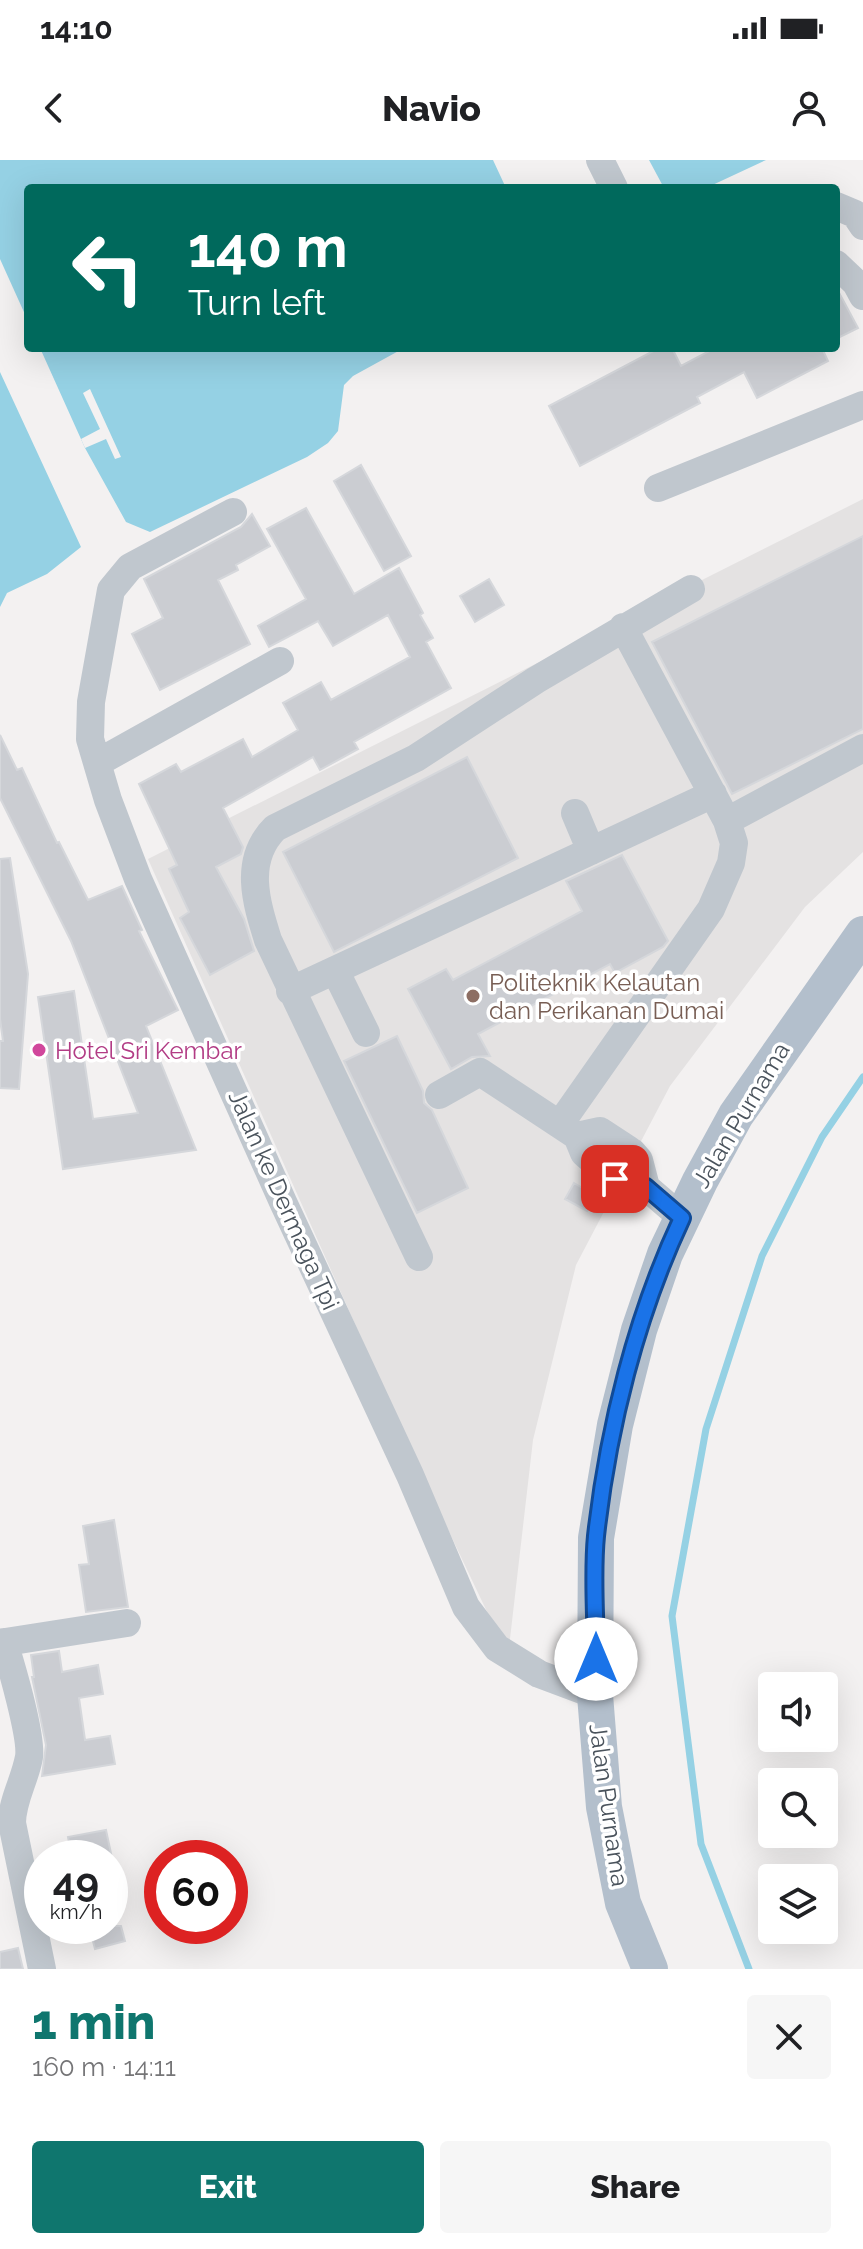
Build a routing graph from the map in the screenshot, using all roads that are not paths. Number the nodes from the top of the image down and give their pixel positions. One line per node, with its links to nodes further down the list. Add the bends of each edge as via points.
1 (600, 160): 2 (street)
2 (612, 184)
3 (840, 208): 4 (street, via 855,214)
4 (863, 226)
5 (840, 268): 6 (street)
6 (863, 296)
7 (863, 405): 8 (street)
8 (658, 488)
9 (233, 512): 14 (street, Jalan ke Dermaga Tpi, via 130,567 111,590 91,702 90,739)
10 (691, 589): 11 (street)
11 (623, 627): 15 (street); 21 (street, via 416,758 275,828 265,838 254,886 268,940)
12 (280, 661): 14 (street)
13 (863, 748): 17 (street)
14 (97, 763): 30 (street, Jalan ke Dermaga Tpi, via 138,879 466,1607 497,1648 539,1674)
15 (713, 794): 17 (street); 18 (street)
16 (575, 813): 18 (street)
17 (727, 821): 24 (street, via 734,843 731,863 711,909)
18 (591, 851): 20 (street)
19 (863, 934): 26 (main road, Jalan Purnama, via 736,1115)
20 (335, 970): 21 (street); 22 (street)
21 (290, 991): 27 (street)
22 (366, 1033)
23 (439, 1095): 24 (street, via 480,1072)
24 (569, 1130): 25 (street, via 584,1153 613,1178); 25 (street, via 600,1131 631,1151)
25 (646, 1187): 26 (street)
26 (682, 1218): 30 (main road, Jalan Purnama, via 639,1330 615,1425 596,1538)
27 (419, 1257)
28 (127, 1623): 29 (street)
29 (2, 1643): 31 (street, via 14,1675 29,1755 12,1823)
30 (595, 1695): 32 (main road, Jalan Purnama, via 604,1807 623,1903)
31 (42, 1969)
32 (650, 1969)

